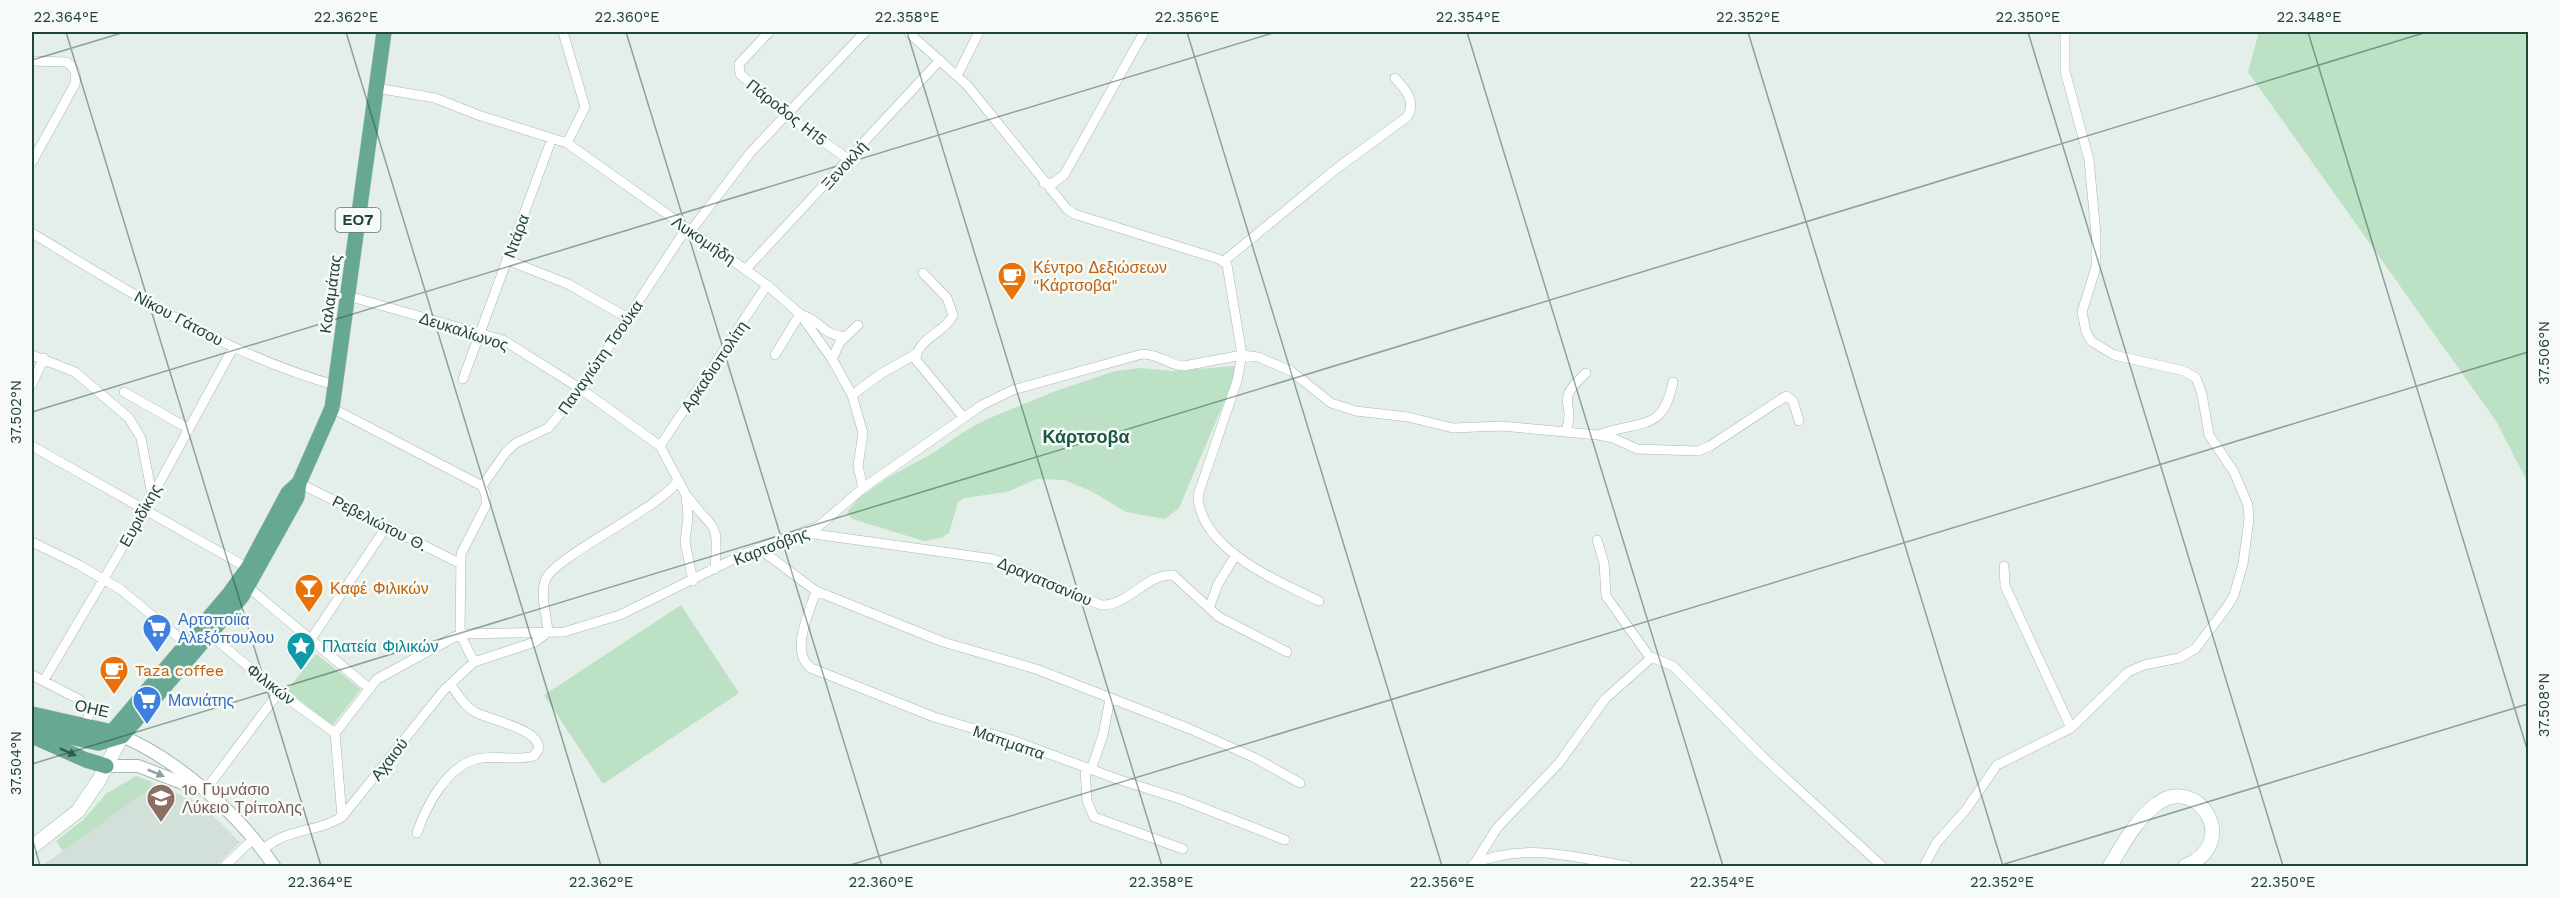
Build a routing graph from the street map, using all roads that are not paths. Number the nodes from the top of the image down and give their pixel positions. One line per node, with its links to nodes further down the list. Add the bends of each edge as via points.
1 (384, 32): 13 (main road, Καλαμάτας / ΕΟ7)
2 (563, 32): 16 (street, via 585,107)
3 (770, 32): 14 (street, Πάροδος Η15, via 739,64 740,74)
4 (865, 32): 14 (street, Παναγιώτη Τσούκα)
5 (908, 32): 9 (street)
6 (979, 32): 11 (street)
7 (1144, 32): 19 (street, via 1064,176)
8 (2065, 32): 95 (street, via 2065,71 2089,160 2096,234 2096,267 2082,312 2086,332 2091,341 2114,355 2184,371 2196,378 2209,435 2242,488 2249,519 2234,595 2202,641 2179,658 2128,672)
9 (940, 60): 11 (street); 17 (street, Ξενοκλή)
10 (32, 61): 18 (street, via 66,62 72,65 76,77)
11 (957, 76): 19 (street)
12 (1395, 78): 23 (street, via 1411,101 1407,117 1335,169)
13 (376, 88): 15 (street, Λυκομήδη, via 435,98); 27 (main road, Καλαμάτας / ΕΟ7)
14 (787, 115): 17 (street, Πάροδος Η15); 20 (street, Παναγιώτη Τσούκα, via 750,153)
15 (552, 138): 16 (street, Λυκομήδη); 22 (street, Ντάρα)
16 (567, 143): 20 (street, Λυκομήδη)
17 (849, 160): 24 (street, Ξενοκλή)
18 (32, 162)
19 (1044, 183): 23 (street, via 1061,205 1074,214)
20 (688, 231): 24 (street, Λυκομήδη); 29 (street, Παναγιώτη Τσούκα)
21 (32, 233): 33 (street, Νίκου Γάτσου, via 186,325)
22 (507, 260): 29 (street, via 568,284); 31 (street, Ντάρα)
23 (1224, 261): 37 (street, via 1229,271)
24 (746, 269): 26 (street, Λυκομήδη)
25 (923, 273): 35 (street, via 946,298 953,315)
26 (767, 285): 28 (street, Λυκομήδη); 54 (street, Αρκαδιοπολίτη)
27 (348, 296): 31 (street, Δευκαλίωνος); 44 (main road, Καλαμάτας / ΕΟ7)
28 (800, 314): 32 (street, via 808,316 828,334); 34 (street); 39 (street)
29 (628, 318): 45 (street, Παναγιώτη Τσούκα)
30 (858, 325): 32 (street)
31 (480, 334): 41 (street, Ντάρα); 45 (street, Δευκαλίωνος, via 503,340)
32 (845, 337): 39 (street)
33 (233, 348): 44 (street, Νίκου Γάτσου); 51 (street, Ευριδίκης)
34 (775, 354)
35 (916, 354): 47 (street); 49 (street, via 920,368)
36 (32, 355): 38 (street)
37 (1242, 355): 49 (street, Καρτσόβης, via 1184,366 1159,356 1131,356 1013,390); 52 (street, via 1285,368 1331,403 1356,411 1408,417 1453,428 1493,425); 68 (street, via 1237,381 1198,495 1212,531)
38 (44, 358): 43 (street); 60 (street, via 75,372 133,421 141,438)
39 (832, 359): 47 (street)
40 (1586, 373): 52 (street, via 1567,393 1570,416)
41 (463, 379)
42 (1673, 382): 53 (street, via 1668,406 1659,417)
43 (32, 384)
44 (335, 385): 48 (main road, Καλαμάτας / ΕΟ7)
45 (581, 389): 54 (street, Δευκαλίωνος); 58 (street, Παναγιώτη Τσούκα, via 548,428 506,452)
46 (124, 392): 51 (street)
47 (852, 395): 59 (street, via 863,432 858,466)
48 (332, 408): 57 (main road, Καλαμάτας / ΕΟ7); 58 (street)
49 (964, 418): 59 (street, Καρτσόβης)
50 (1799, 421): 53 (street, via 1793,401 1786,396 1698,451 1637,449)
51 (189, 429): 60 (street, Ευριδίκης)
52 (1566, 431): 53 (street)
53 (1598, 435)
54 (660, 446): 56 (street)
55 (32, 448): 62 (street)
56 (678, 482): 61 (street); 79 (street, via 656,502 547,576 544,585)
57 (299, 483): 63 (street, Ρεβελιώτου Θ.); 71 (main road, Καλαμάτας / ΕΟ7, via 288,493); 75 (main road, Καλαμάτας / ΕΟ7, via 297,498)
58 (482, 486): 69 (street, via 486,505 461,554)
59 (862, 489): 64 (street, Καρτσόβης)
60 (152, 495): 62 (street, Ευριδίκης)
61 (686, 495): 72 (street, via 714,526); 74 (street, via 685,542)
62 (144, 511): 71 (street); 73 (street, Ευριδίκης)
63 (387, 526): 69 (street, Ρεβελιώτου Θ.); 82 (street)
64 (807, 533): 67 (street, Καρτσόβης); 78 (street, Δραγατσανίου, via 993,559 1101,605 1119,603 1159,577 1173,575)
65 (1597, 540): 85 (street, via 1604,563 1606,596)
66 (32, 542): 73 (street)
67 (758, 548): 72 (street, Καρτσόβης); 76 (street)
68 (1235, 556): 77 (street); 78 (street)
69 (461, 564): 81 (street)
70 (2004, 566): 95 (street, via 2005,586)
71 (248, 568): 83 (main road, Καλαμάτας / ΕΟ7)
72 (715, 569): 74 (street, Καρτσόβης)
73 (104, 579): 83 (street); 88 (street, Ευριδίκης)
74 (693, 581): 79 (street, Καρτσόβης, via 620,615 569,631)
75 (248, 587): 80 (main road, Καλαμάτας / ΕΟ7); 82 (street)
76 (816, 591): 92 (street, via 943,642 1036,669); 101 (street, Μαπμαπα, via 801,646 804,661 811,668 934,717 1009,739)
77 (1319, 601)
78 (1209, 608): 84 (street, Δραγατσανίου, via 1239,630)
79 (548, 632): 81 (street, Καρτσόβης); 86 (street, via 535,642)
80 (209, 634): 83 (main road, Καλαμάτας / ΕΟ7); 91 (street, Φιλικών)
81 (460, 634): 86 (street); 90 (street, Καρτσόβης, via 377,679)
82 (311, 639): 90 (street)
83 (189, 647): 99 (main road, Καλαμάτας / ΕΟ7)
84 (1287, 652)
85 (1651, 658): 111 (street, via 1605,699 1559,762 1497,828); 115 (street, via 1673,666)
86 (474, 662): 89 (street, Αχαιού)
87 (32, 675): 88 (street)
88 (44, 680): 94 (street, via 86,705)
89 (450, 684): 104 (street, Αχαιού); 105 (street, via 473,711 531,734 539,748 534,756 478,759 462,766 423,814)
90 (370, 689): 97 (street, Καρτσόβης)
91 (279, 692): 97 (street, Φιλικών); 103 (street)
92 (1110, 699): 101 (street, via 1103,735); 102 (street, via 1190,729)
93 (32, 714): 94 (main road, ΟΗΕ)
94 (87, 725): 99 (main road, ΟΗΕ)
95 (2071, 728): 116 (street, via 1997,765 1965,811 1937,842)
96 (32, 729): 99 (main road, ΟΗΕ, via 90,742)
97 (335, 733): 104 (street)
98 (32, 736): 100 (main road, one-way to 100)
99 (114, 736): 100 (main road, Καλαμάτας); 103 (street, via 179,769)
100 (106, 766): 103 (street, one-way to 103, via 138,766); 108 (main road, Καλαμάτας, via 78,811)
101 (1088, 769): 107 (street, Μαπμαπα); 109 (street, via 1087,801 1094,817)
102 (1300, 783)
103 (204, 792): 106 (street)
104 (342, 817): 110 (street, Αχαιού, via 276,839)
105 (417, 833)
106 (253, 839): 110 (street); 112 (street)
107 (1285, 840)
108 (32, 847)
109 (1184, 849)
110 (263, 850): 113 (street)
111 (1473, 865): 114 (street, via 1541,851)
112 (225, 867)
113 (274, 867)
114 (1627, 867)
115 (1882, 867)
116 (1924, 867)
117 (2110, 867): 118 (main road, via 2128,836 2152,809 2164,800 2179,797 2202,807 2213,829 2206,853)
118 (2185, 867)

